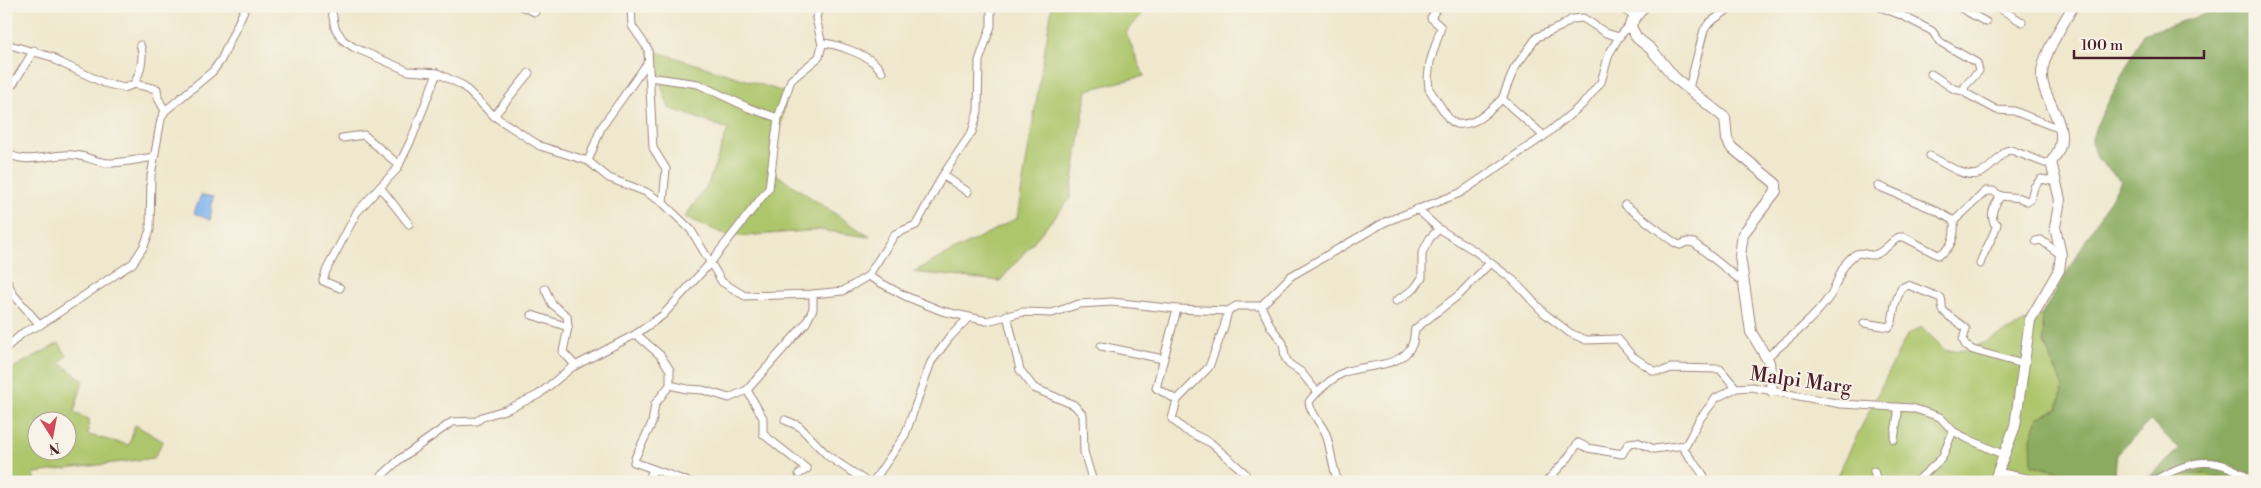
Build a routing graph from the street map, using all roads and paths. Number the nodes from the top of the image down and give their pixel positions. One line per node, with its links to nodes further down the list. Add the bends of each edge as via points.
1 (246, 6): 37 (street, via 217,66)
2 (331, 6): 29 (street, via 335,28 343,40 408,71)
3 (521, 6): 17 (street)
4 (630, 6): 26 (street, via 632,26 648,49)
5 (819, 6): 22 (street, via 816,18)
6 (992, 6): 49 (street, via 991,26 979,61 978,112 972,132)
7 (1438, 6): 36 (street, via 1431,18 1441,27 1430,62 1429,89 1449,119 1464,125 1474,122)
8 (1566, 6): 9 (street)
9 (1572, 6)
10 (1619, 6): 18 (street)
11 (1644, 6): 18 (street)
12 (1733, 6): 34 (street, via 1704,30)
13 (1878, 6): 35 (street, via 1932,31 1940,42 1978,63 1979,71)
14 (1957, 6): 19 (street)
15 (1996, 6): 20 (street)
16 (2073, 6): 40 (street, via 2047,56 2042,74)
17 (535, 12)
18 (1633, 22): 21 (street); 34 (street, via 1638,38)
19 (1986, 22)
20 (2022, 22)
21 (1619, 37): 36 (street, via 1606,33 1583,18 1572,19 1537,37 1514,69); 41 (street, via 1609,54 1601,82 1583,104)
22 (822, 43): 28 (street, via 833,43 863,56); 39 (street, via 819,57 791,80)
23 (6, 44): 25 (street)
24 (140, 45): 33 (street, via 143,52 139,76)
25 (34, 50): 32 (street, via 13,84); 33 (street, via 104,83 124,88)
26 (648, 62): 31 (street); 46 (street, via 601,128)
27 (529, 72): 38 (street)
28 (882, 72)
29 (436, 73): 38 (street, via 462,85); 48 (street, via 412,138)
30 (1931, 74): 35 (street, via 1954,89)
31 (649, 77): 39 (street, via 698,84); 55 (street, via 653,148 666,169)
32 (6, 82)
33 (134, 84): 37 (street, via 156,89)
34 (1689, 88): 68 (street, via 1725,118 1731,147 1776,184 1776,191 1743,234 1740,256)
35 (1964, 91): 40 (street, via 1997,110)
36 (1502, 99): 41 (street)
37 (165, 111): 45 (street)
38 (494, 116): 46 (street, via 540,146)
39 (778, 118): 63 (street, via 769,188)
40 (2060, 126): 47 (street, via 2057,156)
41 (1544, 136): 57 (street, via 1460,192)
42 (342, 138): 48 (street, via 364,134)
43 (6, 152): 45 (street, via 18,158 55,154 111,163)
44 (1930, 156): 47 (street, via 1972,174 1979,174 2011,150 2045,163)
45 (154, 157): 80 (street, via 150,183 150,230 136,258)
46 (588, 162): 55 (street, via 609,178 646,192)
47 (2052, 162): 50 (street)
48 (398, 165): 52 (street)
49 (943, 175): 53 (street); 66 (street, via 916,225 895,234)
50 (2057, 182): 54 (street, via 2041,179 2027,201); 62 (street, via 2060,200 2055,235)
51 (1878, 186): 58 (street)
52 (380, 187): 59 (street); 69 (street, via 357,212 326,271 323,281)
53 (968, 192)
54 (2001, 196): 58 (street, via 1994,191 1986,191); 65 (street, via 1991,215 1997,224 1994,235)
55 (663, 203): 63 (street, via 691,230)
56 (1625, 205): 68 (street, via 1680,246 1686,242 1694,243)
57 (1417, 209): 60 (street); 73 (street, via 1385,222 1291,276)
58 (1954, 221): 85 (street, via 1952,244 1942,254 1899,237 1875,255 1859,252 1854,255 1814,317)
59 (409, 224)
60 (1439, 229): 64 (street, via 1476,251); 72 (street, via 1422,253 1422,278)
61 (2036, 241): 62 (street, via 2041,240)
62 (2060, 255): 87 (street, via 2059,270 2030,320)
63 (711, 262): 71 (street, via 722,282 744,296); 82 (street, via 662,316)
64 (1490, 264): 90 (street, via 1513,280 1544,313 1570,333 1586,340 1618,340 1632,356 1654,371 1663,372 1671,368 1720,370); 93 (street, via 1460,294 1415,330 1412,345 1404,354 1391,362 1343,372)
65 (1980, 264)
66 (868, 276): 71 (street, via 843,290); 78 (street, via 905,296)
67 (6, 279): 80 (street, via 13,294)
68 (1744, 283): 85 (street, via 1751,332)
69 (340, 288)
70 (545, 290): 81 (street, via 552,304 567,316)
71 (813, 294): 91 (street, via 813,309 806,323)
72 (1396, 301)
73 (1261, 306): 75 (street, via 1236,306); 93 (street, via 1283,343 1288,364 1301,372)
74 (1177, 310): 75 (street); 77 (street, via 1112,302 1079,304 1052,313); 86 (street)
75 (1228, 311): 94 (street, via 1208,367)
76 (532, 315): 81 (street)
77 (1007, 315): 78 (street, via 987,321); 112 (street, via 1020,370 1034,388 1074,405 1083,415 1084,452)
78 (968, 318): 111 (street, via 931,362 905,434)
79 (1864, 322): 87 (street, via 1889,326 1901,288 1908,285 1941,298 1942,309 1966,330 1963,340 1966,346)
80 (40, 325): 84 (street, via 24,332)
81 (568, 327): 88 (street, via 563,352)
82 (636, 334): 88 (street); 89 (street, via 665,361 670,370)
83 (1101, 346): 86 (street)
84 (6, 348)
85 (1767, 357): 92 (street)
86 (1163, 359): 94 (street, via 1156,388)
87 (2024, 364): 100 (street, via 2016,426)
88 (575, 365): 107 (street, via 538,395 508,409 477,421 452,422 400,459)
89 (670, 385): 91 (street, via 728,398); 101 (street, via 655,404 652,423 634,458 634,462)
90 (1736, 388): 92 (street, Malpi Marg); 99 (street, Malpi Marg, via 1716,398 1699,420 1689,442)
91 (747, 390): 105 (street, via 763,418 763,434 808,469)
92 (1772, 391): 95 (street, Malpi Marg, via 1841,404)
93 (1317, 392): 113 (street, via 1308,402 1327,437)
94 (1177, 400): 104 (street, via 1172,419 1184,430 1211,443)
95 (1897, 408): 97 (street, Malpi Marg, via 1912,408 1940,417); 98 (street)
96 (785, 420): 110 (street, via 798,426 828,456)
97 (1953, 431): 100 (street, Malpi Marg); 103 (street, via 1942,458)
98 (1894, 439)
99 (1682, 446): 114 (street, via 1654,449 1637,442 1629,443 1622,454 1578,443); 115 (street, via 1702,470)
100 (2004, 455): 106 (street)
101 (653, 469): 108 (street); 109 (street)
102 (1874, 471): 116 (street)
103 (1929, 471): 117 (street); 118 (street)
104 (1245, 473)
105 (799, 474)
106 (1996, 477): 119 (street)
107 (375, 482)
108 (648, 482)
109 (689, 482)
110 (867, 482)
111 (872, 482)
112 (1093, 482)
113 (1338, 482)
114 (1546, 482)
115 (1706, 482)
116 (1877, 482)
117 (1916, 482)
118 (1927, 482)
119 (2046, 482)
120 (2152, 482): 121 (street, via 2174,469 2196,462 2227,466)
121 (2253, 482)

